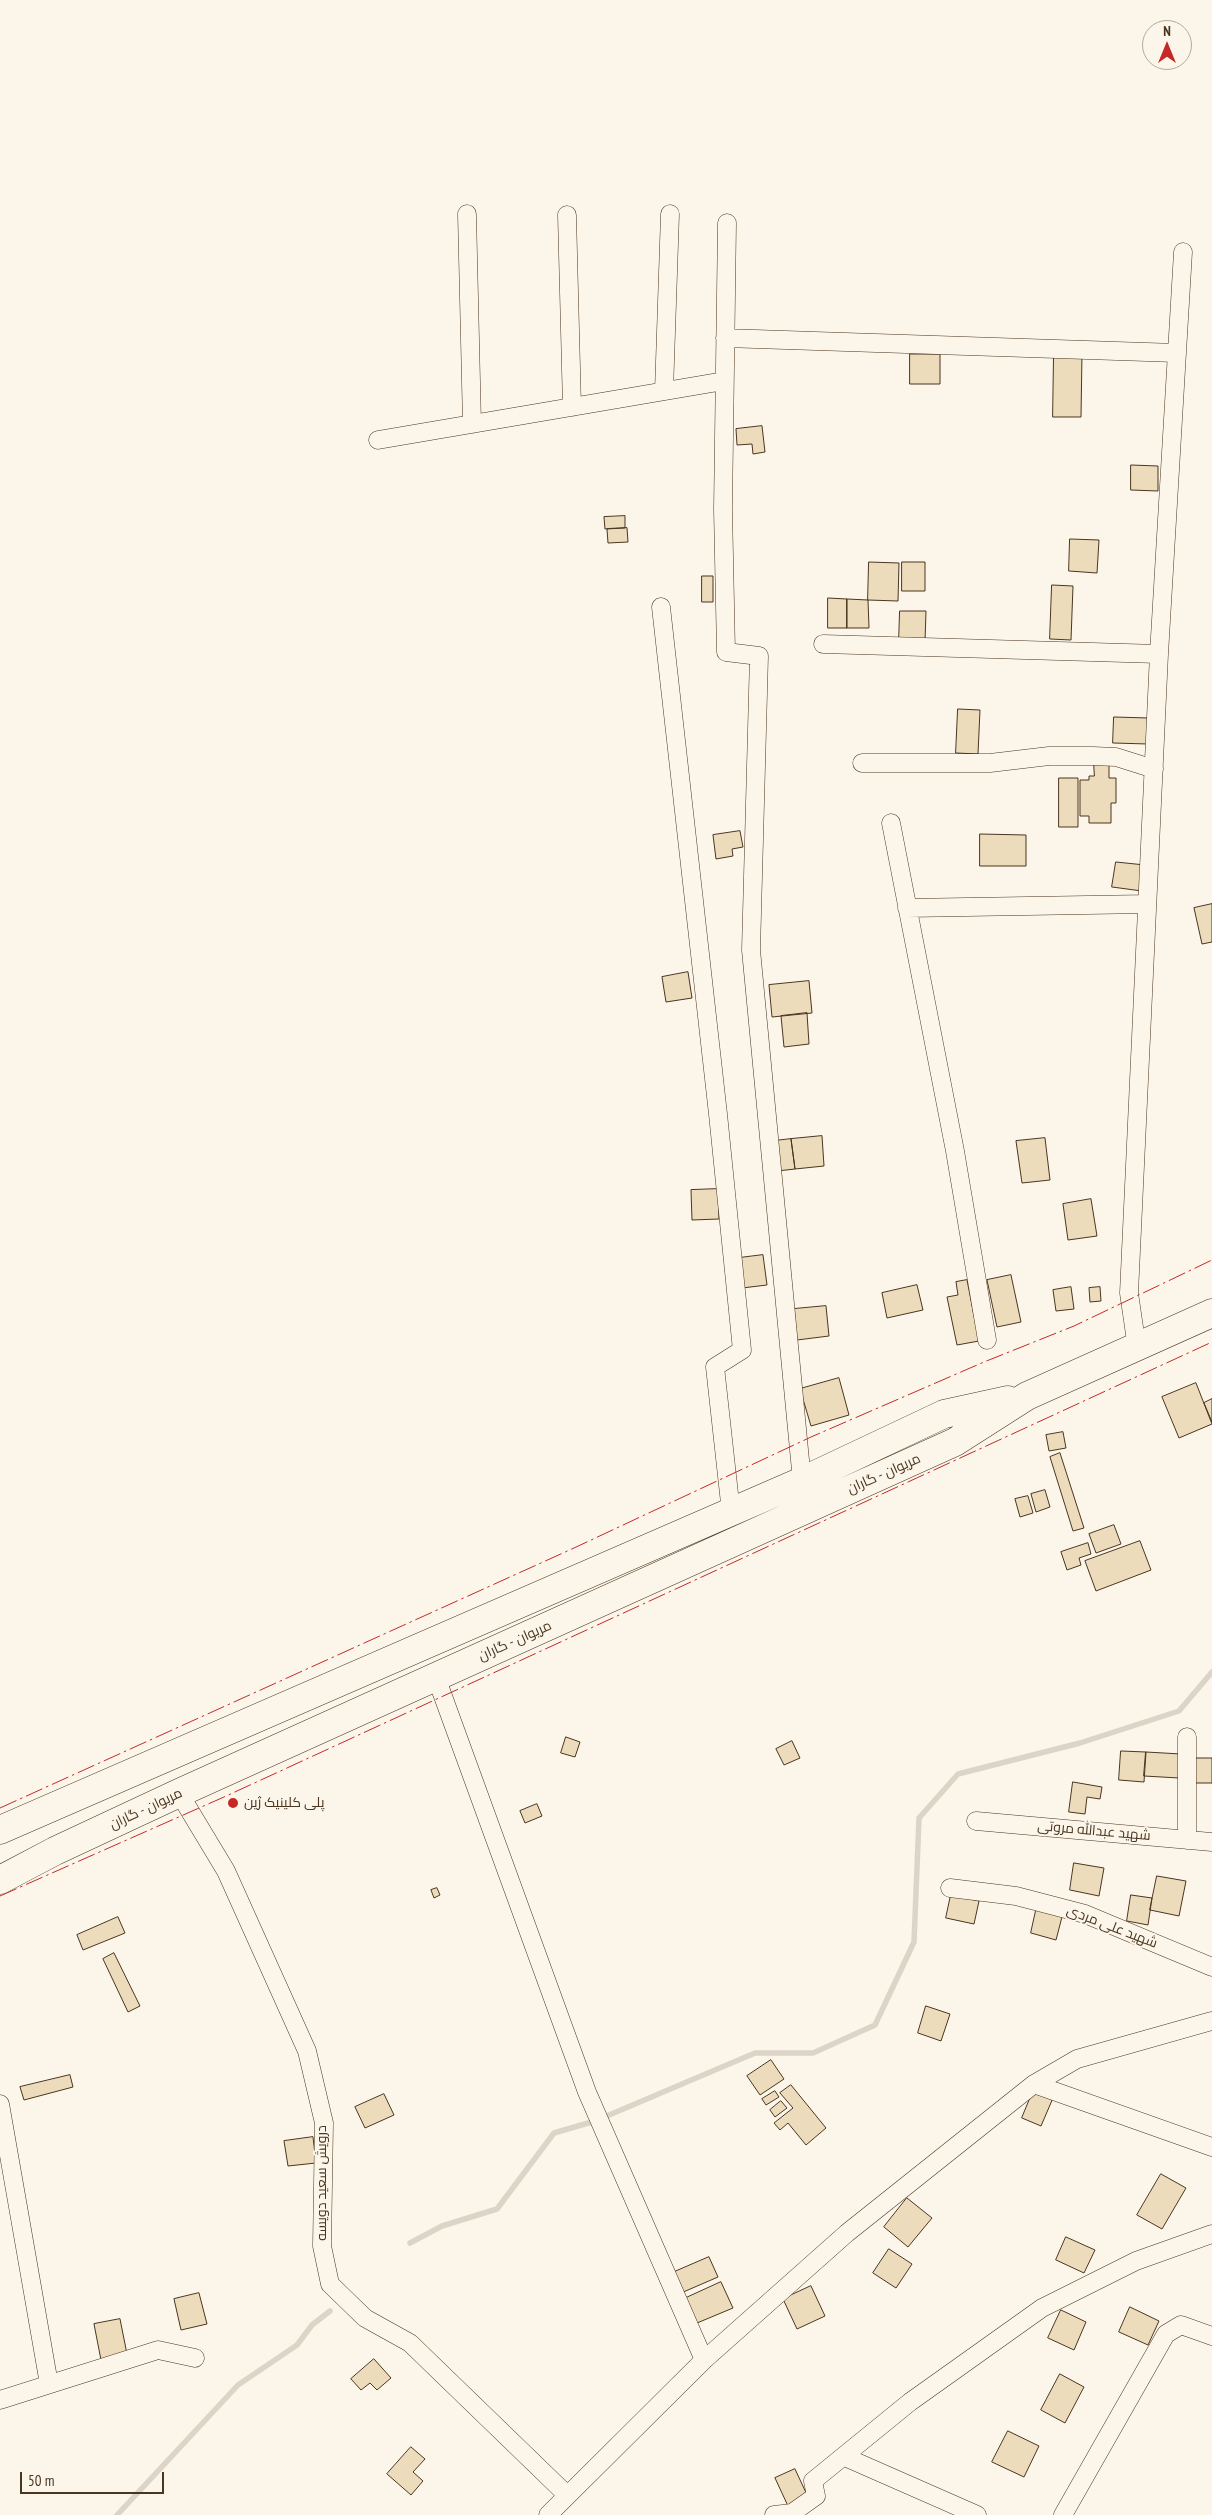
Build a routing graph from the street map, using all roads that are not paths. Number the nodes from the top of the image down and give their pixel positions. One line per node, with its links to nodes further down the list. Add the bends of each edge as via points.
1 (467, 214): 11 (street)
2 (670, 214): 9 (street)
3 (567, 215): 10 (street)
4 (727, 223): 6 (street)
5 (1183, 252): 7 (street)
6 (725, 338): 7 (street); 8 (street)
7 (1177, 353): 15 (street)
8 (724, 381): 9 (street); 25 (street, via 726,652 758,656 751,950)
9 (664, 391): 10 (street)
10 (572, 407): 11 (street)
11 (472, 424): 12 (street)
12 (378, 440)
13 (661, 607): 26 (street, via 742,1350 715,1367)
14 (823, 644): 15 (street)
15 (1159, 654): 17 (street)
16 (862, 763): 17 (street, via 990,763 1049,756 1093,756 1116,757)
17 (1154, 769): 19 (street)
18 (891, 823): 20 (street)
19 (1147, 904): 20 (street); 23 (street, via 1129,1293)
20 (908, 908): 22 (street)
21 (1212, 1313): 23 (main road, مریوان - گاران)
22 (987, 1340)
23 (1137, 1348): 24 (main road, مریوان - گاران)
24 (1027, 1396): 25 (main road, مریوان - گاران, via 944,1414); 27 (main road, مریوان - گاران, via 954,1442)
25 (802, 1482): 26 (main road, مریوان - گاران)
26 (731, 1512): 30 (main road, مریوان - گاران)
27 (436, 1677): 29 (main road, مریوان - گاران); 46 (street, via 587,2092)
28 (1187, 1737): 34 (street)
29 (179, 1793): 33 (main road, مریوان - گاران); 50 (street, درویش سعید دویسه, via 226,1871 307,2051 324,2123 322,2246 330,2284 365,2318 410,2344)
30 (68, 1801): 32 (main road, مریوان - گاران); 33 (main road, via 66,1812 70,1823)
31 (976, 1821): 34 (street, شهید عبدالله مروتی)
32 (0, 1830)
33 (90, 1835): 36 (main road, مریوان - گاران)
34 (1187, 1840): 35 (street, شهید عبدالله مروتی)
35 (1212, 1842)
36 (0, 1880)
37 (950, 1888): 38 (street, شهید علی مردی, via 1016,1896 1085,1914)
38 (1212, 1966)
39 (1212, 2021): 40 (street, via 1077,2059)
40 (1034, 2084): 42 (street); 46 (street, via 847,2233)
41 (0, 2104): 47 (street)
42 (1212, 2147)
43 (1212, 2234): 49 (street, via 1136,2261 1042,2308 910,2402)
44 (1212, 2336): 54 (street, via 1181,2325 1166,2334)
45 (195, 2358): 47 (street, via 158,2350)
46 (704, 2360): 50 (street)
47 (50, 2384): 48 (street)
48 (0, 2400)
49 (845, 2457): 52 (street, via 813,2481 816,2496 792,2513); 53 (street)
50 (567, 2495): 51 (street)
51 (548, 2515)
52 (775, 2515)
53 (977, 2515)
54 (1063, 2515)

